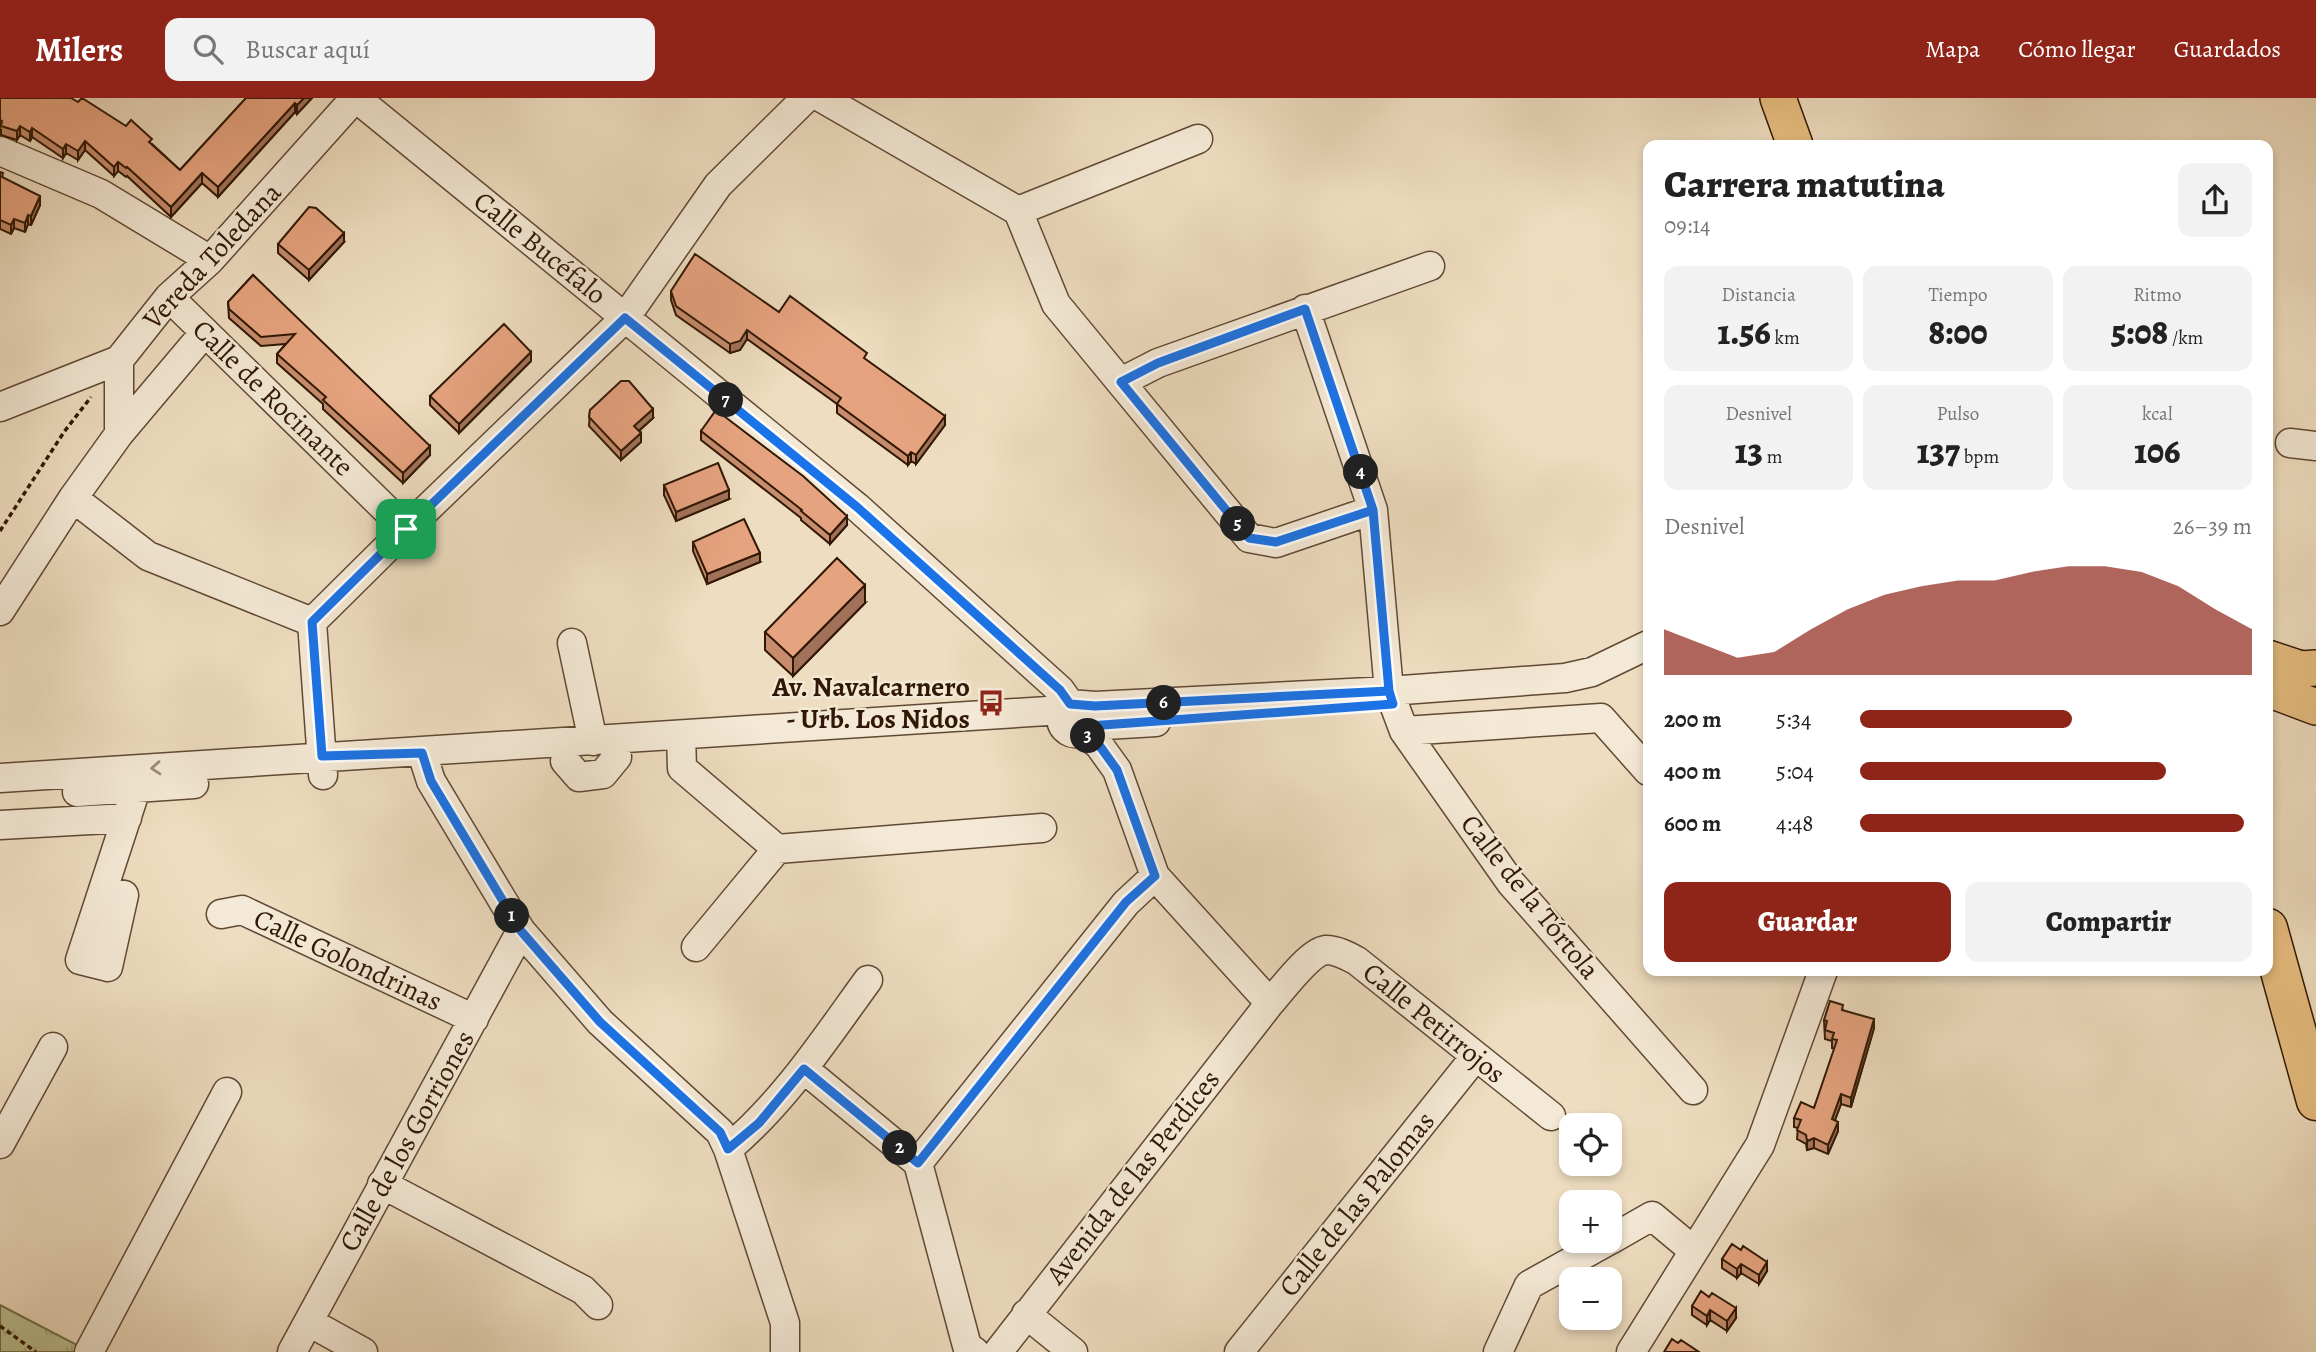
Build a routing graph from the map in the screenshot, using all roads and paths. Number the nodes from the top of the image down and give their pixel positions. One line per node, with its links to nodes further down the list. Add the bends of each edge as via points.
1 (355, 98): 11 (street, Vereda Toledana); 15 (street, Calle Bucéfalo)
2 (806, 98): 15 (street, via 718,185)
3 (822, 98): 10 (street)
4 (1769, 98): 7 (main road)
5 (1778, 98): 8 (main road)
6 (1198, 139): 10 (street)
7 (1777, 140)
8 (1793, 140)
9 (0, 151): 11 (street, via 101,194)
10 (1018, 211): 18 (street, via 1056,304)
11 (211, 260): 13 (street, Vereda Toledana)
12 (1430, 266): 14 (street)
13 (169, 297): 16 (street, Calle de Rocinante); 17 (street, Vereda Toledana)
14 (1305, 309): 18 (street, via 1158,363); 22 (street, Calle de la Tórtola)
15 (625, 318): 23 (street); 34 (street, Calle Bucéfalo, via 857,507 1060,690)
16 (205, 332): 20 (street, Vereda Toledana); 23 (street, Calle de Rocinante)
17 (119, 360): 19 (street); 20 (street); 24 (path, via 64,432)
18 (1121, 382): 22 (street, via 1249,538 1276,542)
19 (0, 407)
20 (119, 434): 21 (street, Vereda Toledana)
21 (73, 498): 25 (street, Vereda Toledana); 26 (street, via 148,556)
22 (1373, 510): 32 (street, Calle de la Tórtola)
23 (406, 529): 26 (street)
24 (0, 531)
25 (0, 611)
26 (312, 622): 40 (street)
27 (572, 643): 36 (street)
28 (1643, 655): 32 (street, via 1565,678)
29 (2273, 660): 30 (main road, via 2301,669)
30 (2316, 668)
31 (2273, 692): 33 (main road)
32 (1391, 697): 34 (street); 35 (street, Calle de la Tórtola)
33 (2316, 707)
34 (1076, 717): 37 (street); 48 (street, via 1117,770)
35 (1404, 732): 39 (street, via 1601,718); 62 (street, Calle de la Tórtola, via 1511,883)
36 (593, 741): 37 (street); 38 (street)
37 (681, 744): 38 (street, via 617,757 565,761); 47 (street, via 682,768)
38 (424, 761): 40 (street); 51 (street, via 431,781)
39 (1643, 765)
40 (322, 766): 41 (street, one-way to 41); 42 (street)
41 (0, 778)
42 (136, 789): 43 (street); 44 (street)
43 (0, 796)
44 (127, 818): 45 (street); 49 (street)
45 (0, 825)
46 (1042, 828): 47 (street)
47 (777, 849): 53 (street)
48 (1155, 876): 57 (street); 68 (street, via 1126,902)
49 (103, 891)
50 (220, 914): 58 (street, Calle Golondrinas, via 242,910)
51 (521, 931): 58 (street, Calle de los Gorriones); 67 (street, via 600,1022 720,1132)
52 (2273, 946): 64 (highway)
53 (696, 947)
54 (1311, 957): 57 (street, Avenida de las Perdices); 60 (street, Calle Petirrojos, via 1324,950 1357,961)
55 (1821, 976): 71 (street, via 1760,1145)
56 (869, 980): 61 (street)
57 (1270, 1003): 74 (street, Avenida de las Perdices)
58 (474, 1018): 69 (street, Calle de los Gorriones)
59 (53, 1047): 66 (street)
60 (1475, 1056): 65 (street, Calle Petirrojos); 85 (street, Calle de las Palomas)
61 (804, 1069): 67 (street, via 759,1123); 68 (street)
62 (1693, 1090)
63 (227, 1092): 78 (street)
64 (2316, 1101)
65 (1551, 1116)
66 (0, 1144)
67 (728, 1149): 81 (street, via 785,1323)
68 (918, 1163): 82 (street, via 967,1346)
69 (382, 1184): 73 (street, via 583,1290); 75 (street, Calle de los Gorriones)
70 (1622, 1233): 71 (street, via 1652,1216)
71 (1694, 1251): 87 (street)
72 (1586, 1253): 86 (street, via 1529,1285)
73 (598, 1305)
74 (1026, 1314): 83 (street, Avenida de las Perdices); 84 (street)
75 (309, 1322): 79 (street, Calle de los Gorriones); 80 (street)
76 (0, 1326): 77 (path)
77 (36, 1352)
78 (89, 1352)
79 (292, 1352)
80 (363, 1352)
81 (785, 1352)
82 (975, 1352)
83 (998, 1352)
84 (1073, 1352)
85 (1239, 1352)
86 (1498, 1352)
87 (1631, 1352)

